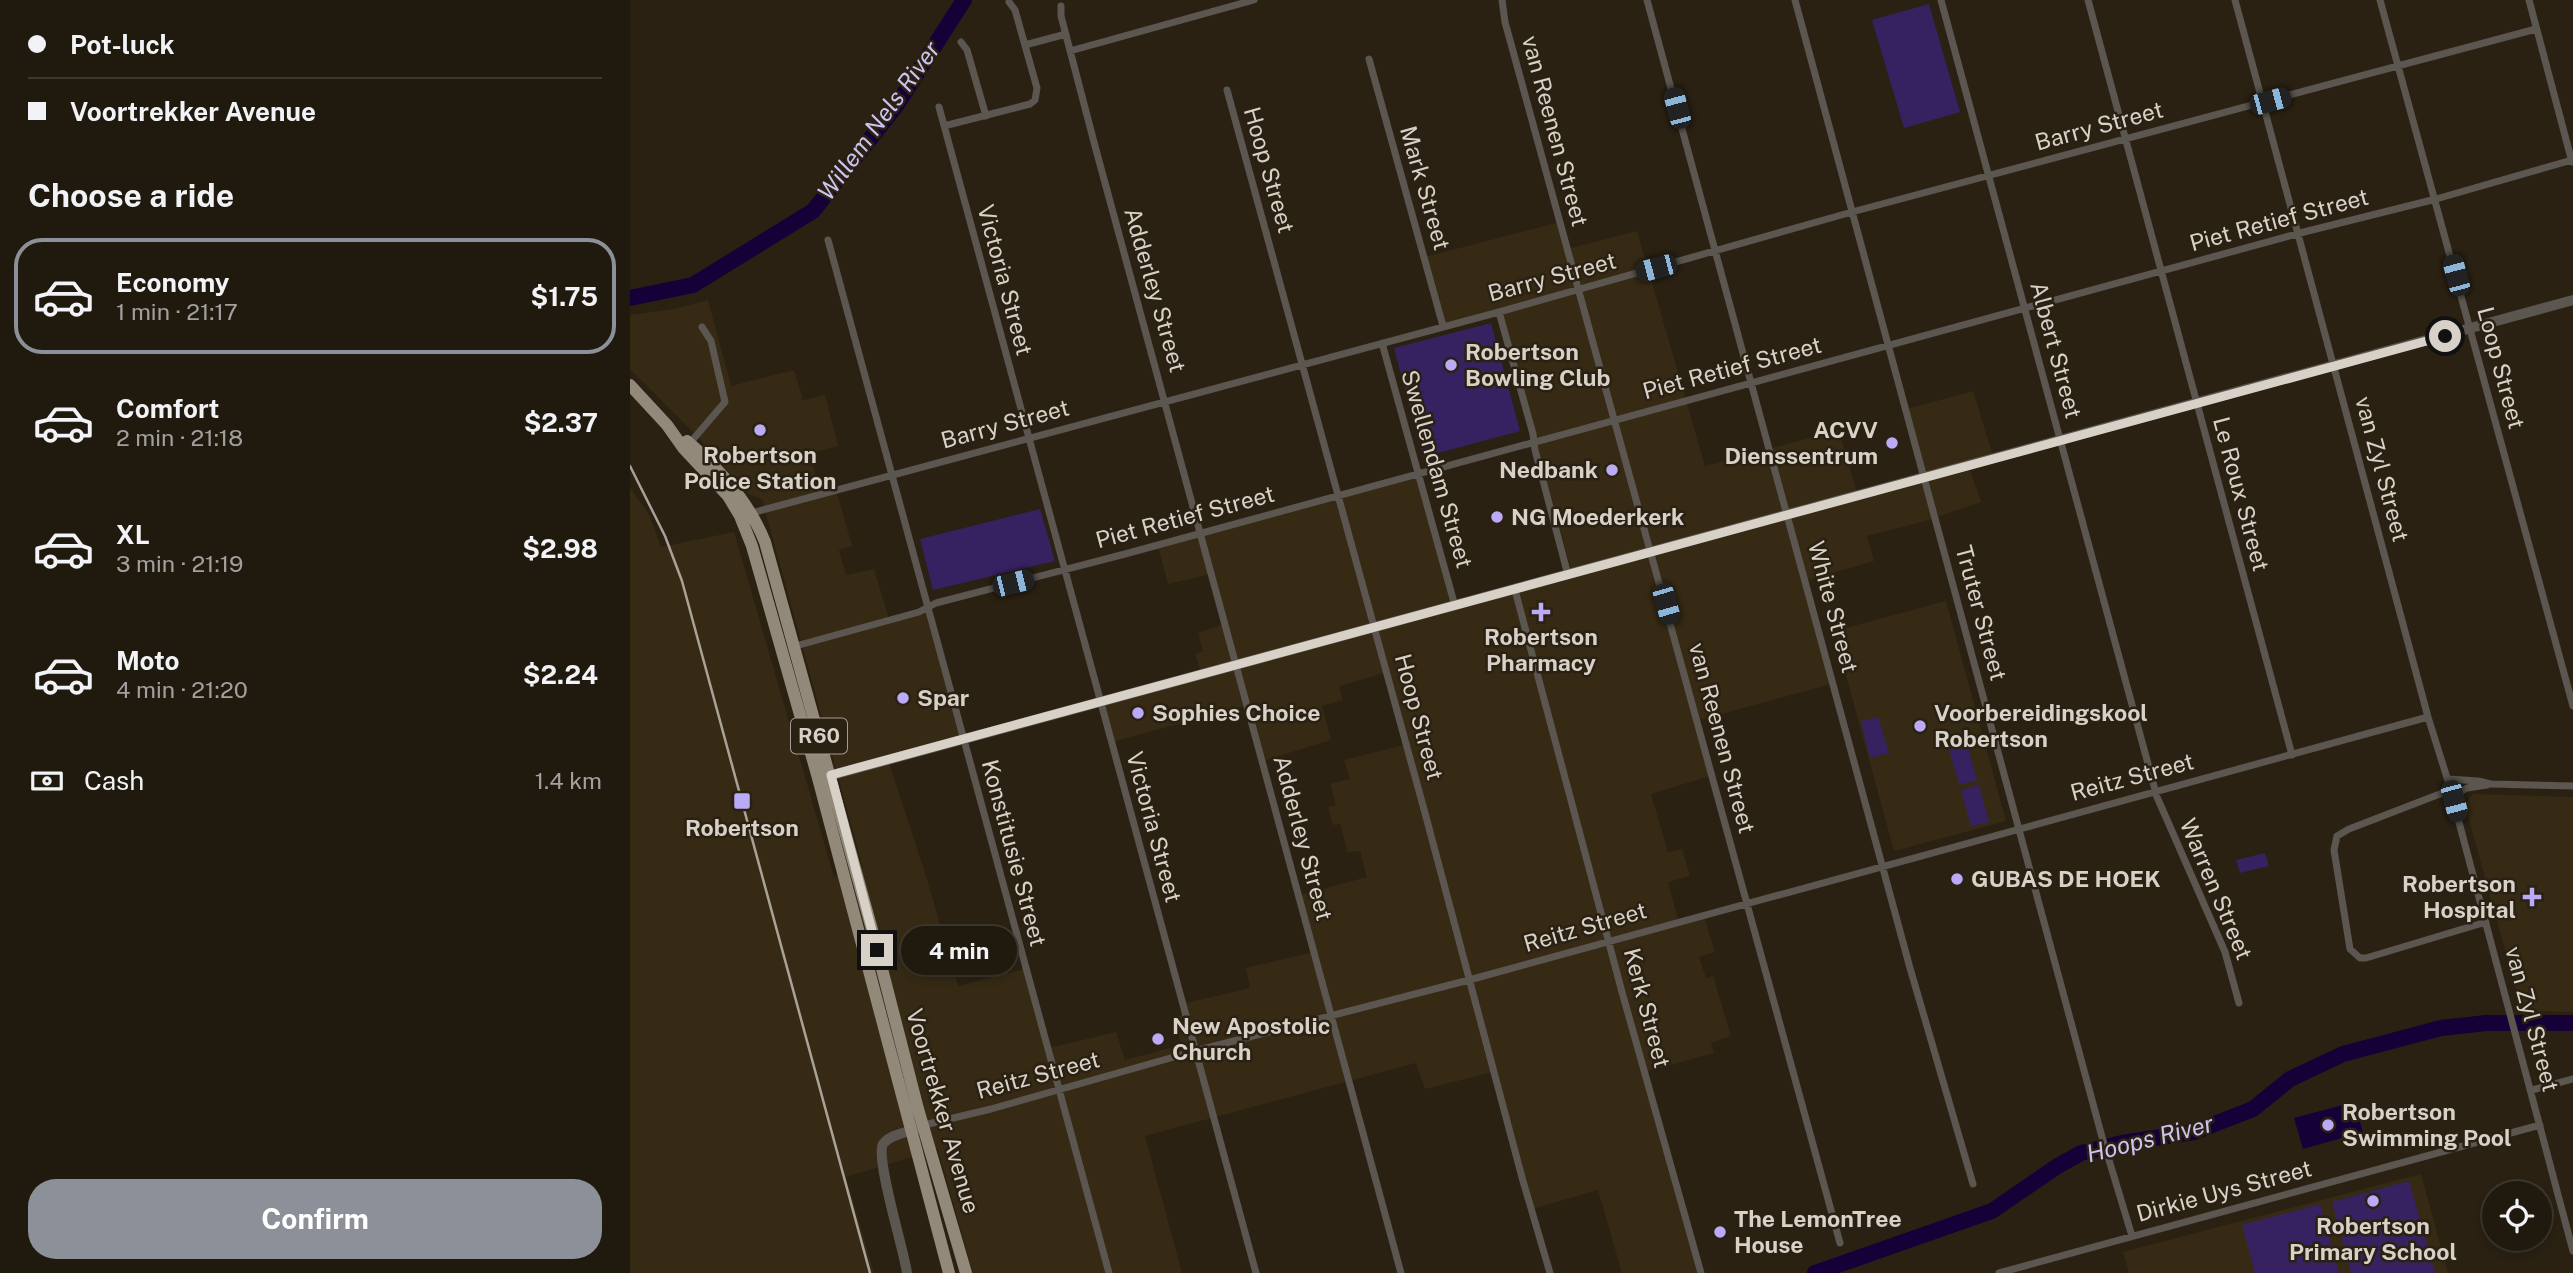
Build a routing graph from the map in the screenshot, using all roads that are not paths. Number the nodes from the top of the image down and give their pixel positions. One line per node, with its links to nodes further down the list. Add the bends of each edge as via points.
1 (1254, 0): 16 (street)
2 (1502, 0): 33 (street, van Reenen Street)
3 (1647, 0): 31 (street, White Street)
4 (1795, 0): 28 (street, Truter Street)
5 (1941, 0): 26 (street, Albert Street)
6 (2088, 0): 24 (street, Le Roux Street)
7 (2235, 0): 20 (street, van Zyl Street)
8 (2380, 0): 18 (street, Loop Street)
9 (2529, 0): 12 (street)
10 (1009, 2): 15 (street)
11 (1060, 6): 13 (street, Adderley Street)
12 (2536, 29): 18 (street, Barry Street); 25 (street)
13 (1066, 34): 15 (street); 16 (street, Adderley Street)
14 (961, 42): 22 (street)
15 (1025, 45): 22 (street, via 1037,97 1030,104)
16 (1070, 51): 46 (street, Adderley Street)
17 (1369, 60): 37 (street, Mark Street)
18 (2399, 66): 20 (street, Barry Street); 27 (street, Loop Street)
19 (1227, 90): 42 (street, Hoop Street)
20 (2262, 102): 24 (street, Barry Street); 29 (street, van Zyl Street)
21 (939, 107): 23 (street, Victoria Street)
22 (986, 116): 23 (street)
23 (944, 126): 49 (street, Victoria Street)
24 (2126, 139): 26 (street, Barry Street); 32 (street, Le Roux Street)
25 (2572, 162): 27 (street, Piet Retief Street)
26 (1989, 175): 28 (street, Barry Street); 35 (street, Albert Street)
27 (2435, 199): 29 (street, Piet Retief Street); 39 (street, Loop Street)
28 (1852, 212): 31 (street, Barry Street); 41 (street, Truter Street)
29 (2299, 234): 32 (street, Piet Retief Street); 43 (street, van Zyl Street)
30 (828, 240): 53 (street, Konstitusie Street)
31 (1716, 251): 33 (street, Barry Street); 44 (street, White Street)
32 (2161, 272): 35 (street, Piet Retief Street); 47 (street, Le Roux Street)
33 (1578, 289): 36 (street, Barry Street); 48 (street, van Reenen Street)
34 (2573, 300): 39 (street)
35 (2025, 308): 41 (street, Piet Retief Street); 50 (street, Albert Street)
36 (1499, 312): 37 (street, Barry Street); 51 (street)
37 (1443, 326): 40 (street, Barry Street)
38 (702, 327): 52 (street, via 711,341 725,402)
39 (2471, 329): 43 (street); 70 (street, Loop Street)
40 (1382, 343): 42 (street, Barry Street); 54 (street, Swellendam Street)
41 (1888, 347): 44 (street, Piet Retief Street); 55 (street, Truter Street)
42 (1303, 363): 46 (street, Barry Street); 56 (street, Hoop Street)
43 (2334, 366): 47 (street); 71 (street, van Zyl Street)
44 (1752, 383): 48 (street, Piet Retief Street); 58 (street, White Street)
45 (630, 385): 52 (main road, Voortrekker Avenue / R60)
46 (1166, 401): 49 (street, Barry Street); 59 (street, Adderley Street)
47 (2197, 404): 50 (street); 73 (street, Le Roux Street)
48 (1615, 420): 51 (street, Piet Retief Street); 60 (street, van Reenen Street)
49 (1028, 438): 53 (street, Barry Street); 61 (street, Victoria Street)
50 (2062, 441): 55 (street); 78 (street, Albert Street)
51 (1534, 443): 54 (street, Piet Retief Street); 62 (street)
52 (687, 446): 57 (main road, Voortrekker Avenue / R60)
53 (891, 474): 57 (street, Barry Street); 65 (street, Konstitusie Street)
54 (1417, 474): 56 (street, Piet Retief Street); 64 (street, Swellendam Street)
55 (1924, 478): 58 (street); 80 (street, Truter Street)
56 (1338, 495): 59 (street, Piet Retief Street); 66 (street, Hoop Street)
57 (746, 515): 67 (main road, Voortrekker Avenue / R60, via 758,565)
58 (1788, 516): 60 (street); 81 (street, White Street)
59 (1200, 533): 61 (street, Piet Retief Street); 68 (street, Adderley Street)
60 (1651, 552): 62 (street); 82 (street, van Reenen Street)
61 (1065, 570): 65 (street, Piet Retief Street); 69 (street, Victoria Street)
62 (1568, 575): 63 (street)
63 (1516, 590): 64 (street); 84 (street, Kerk Street)
64 (1455, 606): 66 (street)
65 (929, 607): 67 (street, Piet Retief Street); 72 (street, Konstitusie Street)
66 (1374, 627): 68 (street); 85 (street, Hoop Street)
67 (788, 648): 74 (main road, Voortrekker Avenue / R60)
68 (1237, 664): 69 (street); 87 (street, Adderley Street)
69 (1100, 702): 72 (street); 88 (street, Victoria Street)
70 (2573, 706)
71 (2428, 718): 73 (street, Reitz Street); 75 (street, van Zyl Street)
72 (963, 740): 74 (street); 91 (street, Konstitusie Street)
73 (2292, 755): 78 (street, Reitz Street)
74 (824, 777): 92 (main road, Voortrekker Avenue / R60); 94 (main road, Voortrekker Avenue / R60)
75 (2448, 782): 76 (street); 79 (street, via 2445,787)
76 (2491, 784): 77 (street); 79 (street)
77 (2573, 786)
78 (2155, 791): 80 (street, Reitz Street); 86 (street, Warren Street, via 2225,952)
79 (2451, 794): 83 (street, van Zyl Street); 83 (street, via 2337,836 2334,850 2350,949 2366,958)
80 (2019, 828): 81 (street, Reitz Street); 98 (street, Truter Street)
81 (1884, 866): 82 (street, Reitz Street); 95 (street, White Street)
82 (1747, 902): 84 (street, Reitz Street); 99 (street, van Reenen Street)
83 (2486, 922): 90 (street, van Zyl Street)
84 (1609, 940): 85 (street, Reitz Street); 109 (street, Kerk Street)
85 (1469, 980): 87 (street, Reitz Street); 108 (street, Hoop Street)
86 (2239, 1003)
87 (1332, 1016): 88 (street, Reitz Street); 107 (street, Adderley Street)
88 (1195, 1051): 91 (street, Reitz Street); 106 (street, Victoria Street)
89 (2573, 1079): 90 (street)
90 (2532, 1090): 93 (street, van Zyl Street)
91 (1058, 1091): 92 (street, Reitz Street); 105 (street, Konstitusie Street)
92 (924, 1125): 94 (street, Reitz Street); 96 (main road, Voortrekker Avenue / R60)
93 (2540, 1125): 98 (street, Dirkie Uys Street); 100 (street, van Zyl Street)
94 (911, 1131): 97 (main road, Voortrekker Avenue / R60); 103 (street, Reitz Street, via 887,1139 881,1148)
95 (1973, 1184)
96 (947, 1203): 97 (main road); 101 (main road, Voortrekker Avenue / R60)
97 (931, 1207): 102 (main road, Voortrekker Avenue / R60)
98 (2132, 1236): 110 (street, Dirkie Uys Street)
99 (1840, 1243)
100 (2573, 1251)
101 (962, 1257): 102 (main road); 104 (main road, Voortrekker Avenue / R60)
102 (947, 1268)
103 (907, 1273)
104 (966, 1273)
105 (1109, 1273)
106 (1256, 1273)
107 (1401, 1273)
108 (1550, 1273)
109 (1701, 1273)
110 (1999, 1273)

